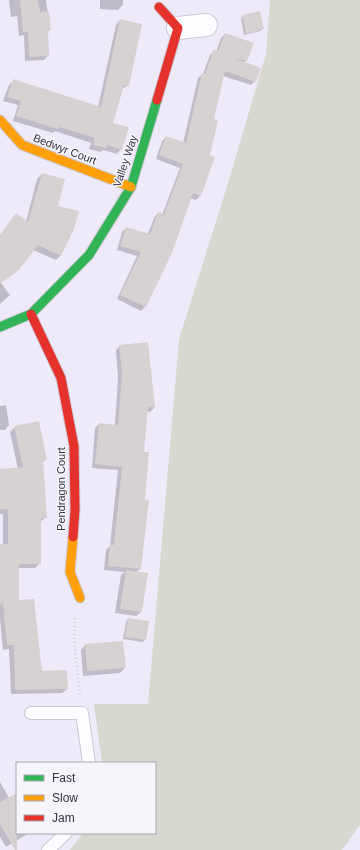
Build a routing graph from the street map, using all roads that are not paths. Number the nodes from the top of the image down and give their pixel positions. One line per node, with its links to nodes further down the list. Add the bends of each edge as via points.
1 (159, 7): 3 (street)
2 (206, 25): 3 (street)
3 (178, 28): 5 (street, Valley Way)
4 (0, 120): 5 (street, Bedwyr Court, via 22,145)
5 (131, 187): 6 (street, Valley Way, via 89,255)
6 (31, 314): 7 (street, Valley Way); 8 (street, Pendragon Court, via 61,378 74,446 75,510 70,576)
7 (0, 328)
8 (80, 598)
9 (31, 713): 10 (lane, via 82,713)
10 (89, 762)
11 (65, 834): 12 (lane)
12 (48, 850)

